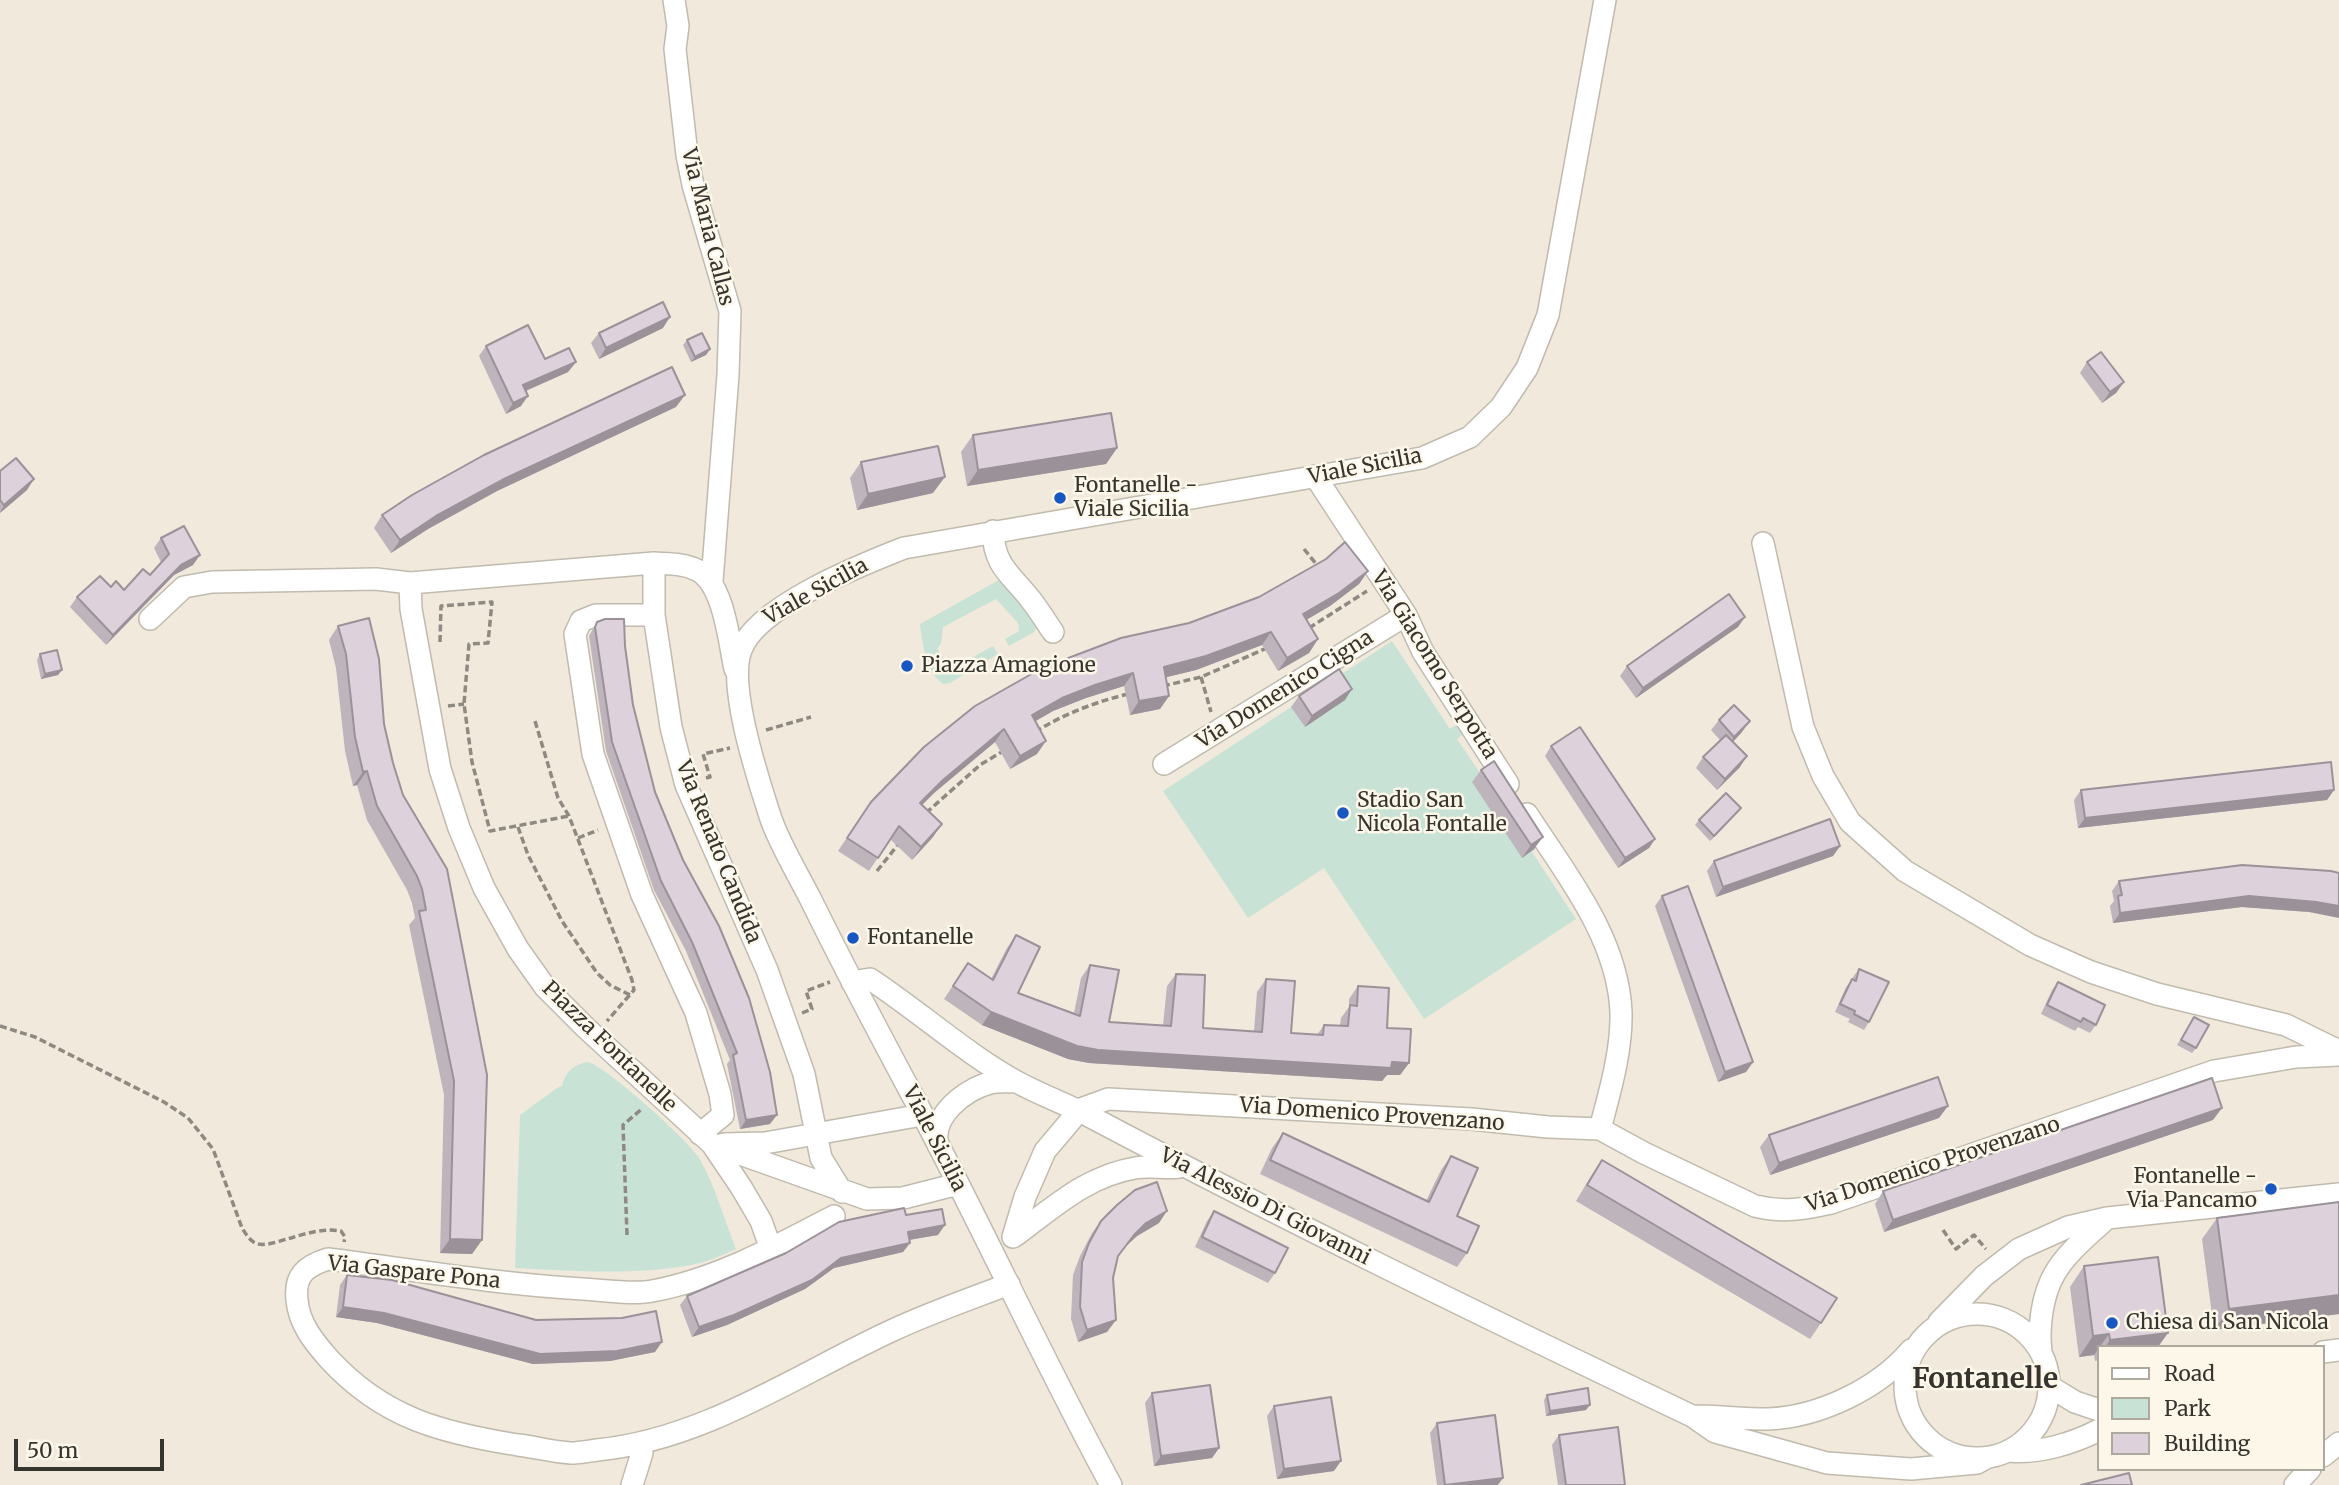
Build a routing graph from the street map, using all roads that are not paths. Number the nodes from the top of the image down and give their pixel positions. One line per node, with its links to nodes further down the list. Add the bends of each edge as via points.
1 (674, 0): 7 (street, Via Maria Callas, via 687,155 730,311)
2 (1605, 0): 3 (street, Viale Sicilia, via 1548,316 1527,368 1501,407 1470,437 1422,458)
3 (1315, 476): 4 (street, Viale Sicilia); 10 (street, Via Giacomo Serpotta)
4 (993, 531): 12 (street, via 993,549 1002,567); 13 (street, Viale Sicilia, via 904,548 844,572 796,599 757,626 741,649)
5 (1763, 543): 16 (street, via 1803,727 1823,776 1850,822 1905,871 2030,945 2081,968 2157,995 2286,1025)
6 (654, 563): 7 (street, via 684,565); 8 (street); 9 (street, Via Renato Candida)
7 (712, 581): 13 (street)
8 (410, 583): 11 (street, via 376,579 212,582 184,587); 22 (street, Piazza Fontanelle, via 440,769 484,888 545,987)
9 (654, 615): 21 (street, Via Renato Candida, via 671,727 686,785 786,1018); 22 (street, via 596,615 580,621 575,634 593,754 642,895 696,1013 720,1094 723,1115)
10 (1406, 615): 14 (street, Via Domenico Cigna); 20 (street, Via Giacomo Serpotta, via 1423,652 1579,894 1611,958 1621,1013 1614,1079)
11 (150, 619)
12 (1053, 632)
13 (737, 678): 15 (street, Viale Sicilia, via 748,739 772,822)
14 (1164, 764)
15 (850, 979): 17 (street, Via Alessio Di Giovanni, via 870,979); 19 (street, Viale Sicilia)
16 (2339, 1053): 20 (street, Via Domenico Provenzano, via 2214,1070 1800,1210 1755,1206)
17 (1017, 1082): 18 (street, Via Alessio Di Giovanni); 23 (street, via 988,1083 962,1096 939,1125)
18 (1075, 1114): 20 (street, Via Domenico Provenzano, via 1108,1099); 24 (street, Via Alessio Di Giovanni); 30 (street, via 1045,1152 1025,1197)
19 (922, 1115): 21 (street); 23 (street, Viale Sicilia)
20 (1600, 1129)
21 (816, 1134): 22 (street, via 765,1143); 26 (street, Via Renato Candida, via 821,1158)
22 (706, 1139): 26 (street); 31 (street, via 754,1209)
23 (938, 1148): 25 (street, Viale Sicilia)
24 (1183, 1166): 30 (street, via 1138,1167 1103,1176 1070,1194); 38 (street, Via Alessio Di Giovanni)
25 (958, 1184): 26 (street, via 903,1198 867,1199); 32 (street, Viale Sicilia)
26 (842, 1192)
27 (2339, 1194): 29 (street)
28 (834, 1216): 31 (street)
29 (2107, 1218): 34 (street, via 2068,1227 2019,1249); 35 (street, via 2054,1273 2044,1302)
30 (1016, 1235): 32 (street)
31 (771, 1249): 41 (street, Via Gaspare Pona, via 650,1292 456,1278 328,1259 311,1265 299,1278 298,1311 312,1340 346,1378 378,1402 423,1424 491,1441 572,1453)
32 (996, 1258): 33 (street, Viale Sicilia)
33 (1009, 1283): 41 (street, Via Gaspare Pona, via 892,1331 722,1415); 46 (street, Viale Sicilia)
34 (1926, 1334): 35 (street, Via Alessio Di Giovanni, via 1955,1316 1980,1313 2015,1324); 38 (street, Via Alessio Di Giovanni, via 1900,1363 1839,1401 1768,1419); 44 (street, Via Alessio Di Giovanni, via 1908,1361 1904,1381 1906,1406 1914,1423 1943,1451)
35 (2041, 1352): 36 (street, Via Alessio Di Giovanni)
36 (2049, 1386): 37 (street); 42 (street, Via Alessio Di Giovanni, via 2036,1428)
37 (2098, 1410)
38 (1692, 1416): 44 (street, Via Alessio Di Giovanni, via 1715,1432 1827,1463 1911,1469 1977,1463)
39 (2098, 1430): 42 (street, Via Alessio Di Giovanni, via 2044,1449)
40 (2339, 1443): 43 (street)
41 (640, 1444): 47 (street, via 642,1453)
42 (2010, 1451): 44 (street, Via Alessio Di Giovanni)
43 (2325, 1454)
44 (1986, 1458)
45 (2308, 1471): 48 (street)
46 (1111, 1484)
47 (632, 1485)
48 (2295, 1485)

